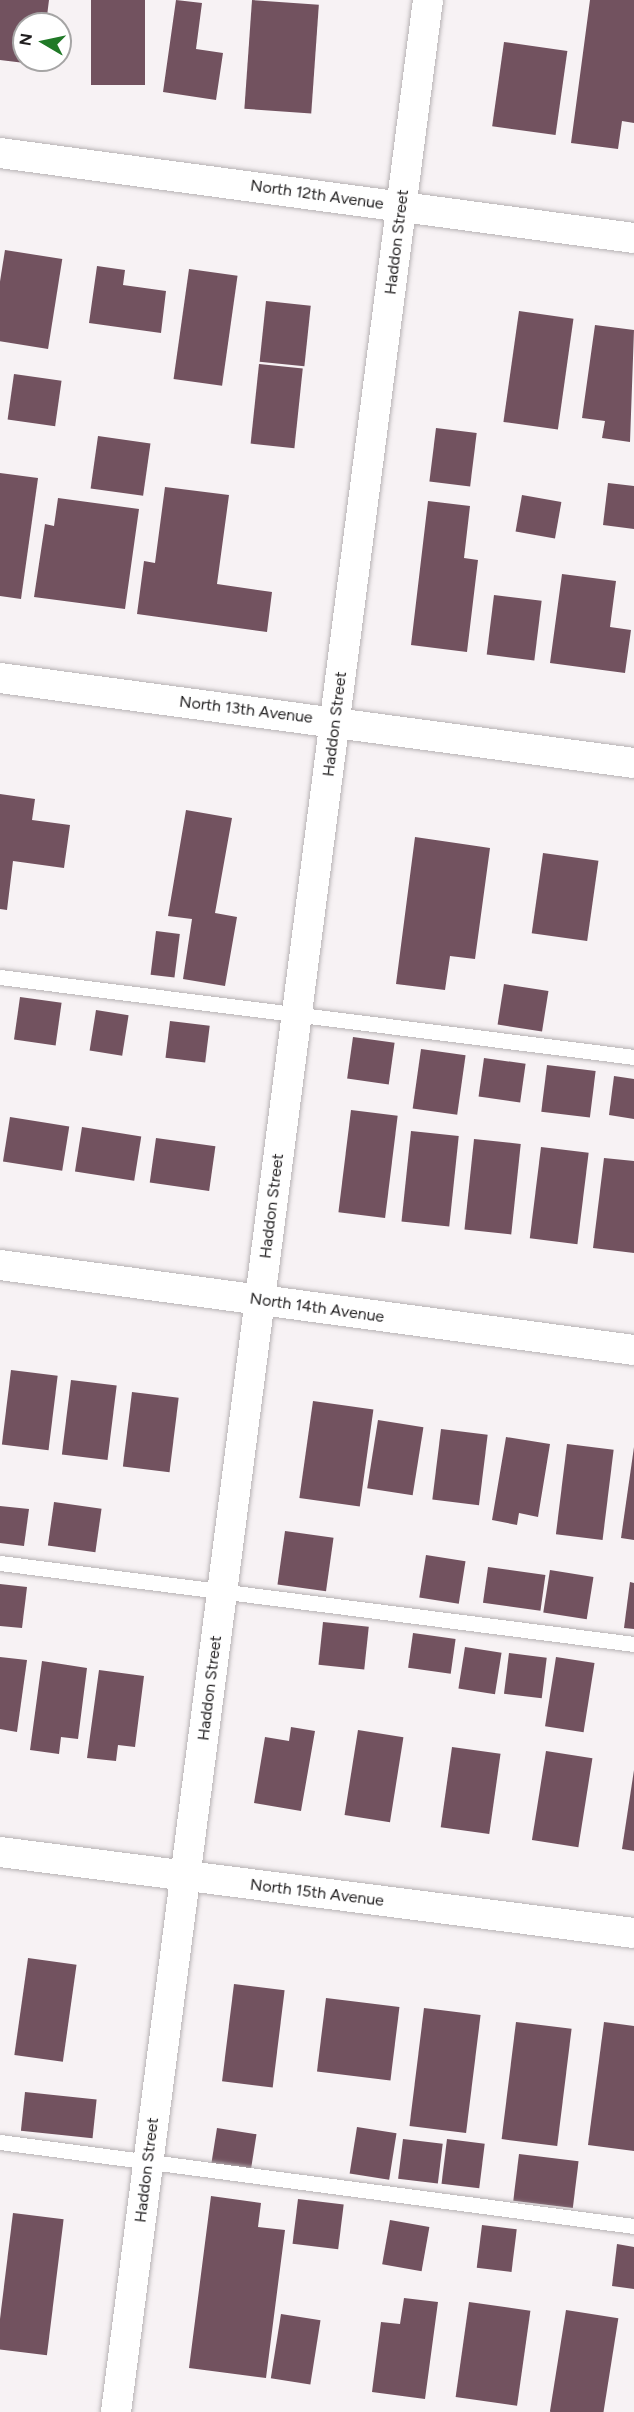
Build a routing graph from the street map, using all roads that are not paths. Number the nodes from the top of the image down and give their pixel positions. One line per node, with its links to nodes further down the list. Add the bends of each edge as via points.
1 (429, 0): 3 (street, Haddon Street)
2 (0, 153): 3 (street, North 12th Avenue)
3 (402, 206): 4 (street, North 12th Avenue); 6 (street, Haddon Street)
4 (634, 238)
5 (0, 678): 6 (street, North 13th Avenue)
6 (335, 722): 7 (street, North 13th Avenue); 9 (street, Haddon Street)
7 (634, 763)
8 (0, 977): 9 (lane)
9 (297, 1015): 10 (lane); 12 (street, Haddon Street)
10 (634, 1057)
11 (0, 1265): 12 (street, North 14th Avenue)
12 (260, 1301): 13 (street, North 14th Avenue); 15 (street, Haddon Street)
13 (634, 1350)
14 (0, 1563): 15 (lane)
15 (222, 1589): 16 (lane); 18 (street, Haddon Street)
16 (634, 1644)
17 (0, 1852): 18 (street, North 15th Avenue)
18 (185, 1876): 19 (street, North 15th Avenue); 21 (street, Haddon Street)
19 (634, 1933)
20 (0, 2142): 21 (lane)
21 (148, 2162): 22 (lane); 23 (street, Haddon Street)
22 (634, 2226)
23 (116, 2412)

